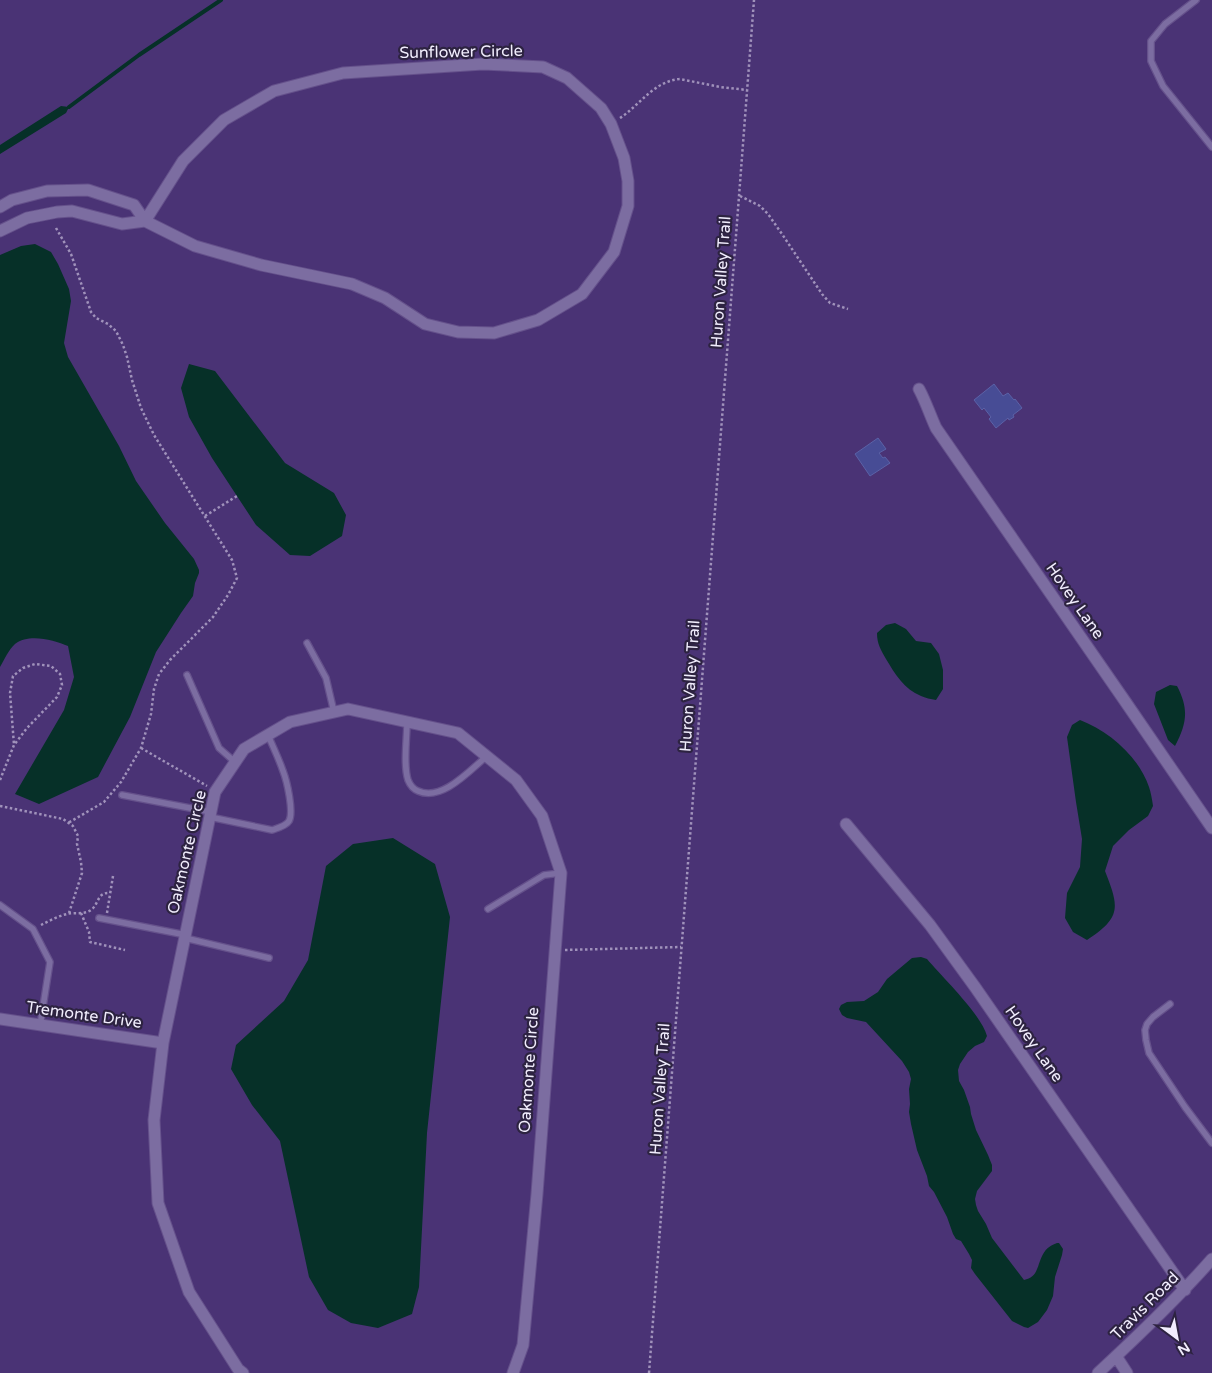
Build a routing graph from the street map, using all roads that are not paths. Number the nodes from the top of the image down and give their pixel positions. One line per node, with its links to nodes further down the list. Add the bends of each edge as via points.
1 (1196, 0): 2 (lane, via 1165,24 1151,41 1151,61 1163,86)
2 (1212, 147)
3 (0, 207): 4 (street, via 12,200 47,191 88,190 134,205)
4 (145, 221): 4 (street, Sunflower Circle, via 195,246 261,265 352,284 385,298 425,324 458,332 494,332 538,320 582,294 614,252 628,206 628,181 624,158 601,108 567,78 543,67 483,64 343,72 274,91 224,120 183,160); 5 (street, via 122,224 64,211 27,218)
5 (0, 231)
6 (919, 389): 17 (street, Hovey Lane, via 936,428)
7 (307, 643): 9 (lane, via 326,678)
8 (187, 675): 13 (lane, via 219,748)
9 (334, 712): 10 (street, Oakmonte Circle, via 348,709); 11 (street, Oakmonte Circle, via 290,722)
10 (407, 722): 12 (street, Oakmonte Circle, via 458,733); 12 (lane, via 408,779 414,789 422,793 441,791)
11 (268, 735): 13 (street, Oakmonte Circle, via 244,749); 15 (lane, via 283,771 291,808 288,823 272,830)
12 (487, 756): 18 (street, Oakmonte Circle, via 516,780 542,816)
13 (235, 762): 15 (street, Oakmonte Circle, via 216,791)
14 (122, 794): 15 (lane)
15 (210, 815): 22 (street, Oakmonte Circle)
16 (846, 824): 30 (street, Hovey Lane, via 930,925)
17 (1212, 828)
18 (561, 873): 20 (lane, via 544,875); 33 (street, Oakmonte Circle, via 523,1345)
19 (0, 905): 26 (lane, via 34,930 50,962)
20 (488, 909)
21 (99, 918): 22 (lane)
22 (185, 936): 23 (lane); 27 (street, Oakmonte Circle)
23 (269, 958)
24 (1170, 1004): 28 (lane, via 1147,1024 1149,1053)
25 (0, 1019): 26 (street, Tremonte Drive)
26 (40, 1026): 27 (street, Tremonte Drive)
27 (163, 1043): 32 (street, Oakmonte Circle, via 154,1120 158,1203 189,1292)
28 (1212, 1143)
29 (1212, 1259): 30 (street, Travis Road)
30 (1185, 1290): 31 (street, Travis Road)
31 (1116, 1356): 34 (street, Travis Road); 35 (street)
32 (243, 1373)
33 (513, 1373)
34 (1098, 1373)
35 (1128, 1373)

